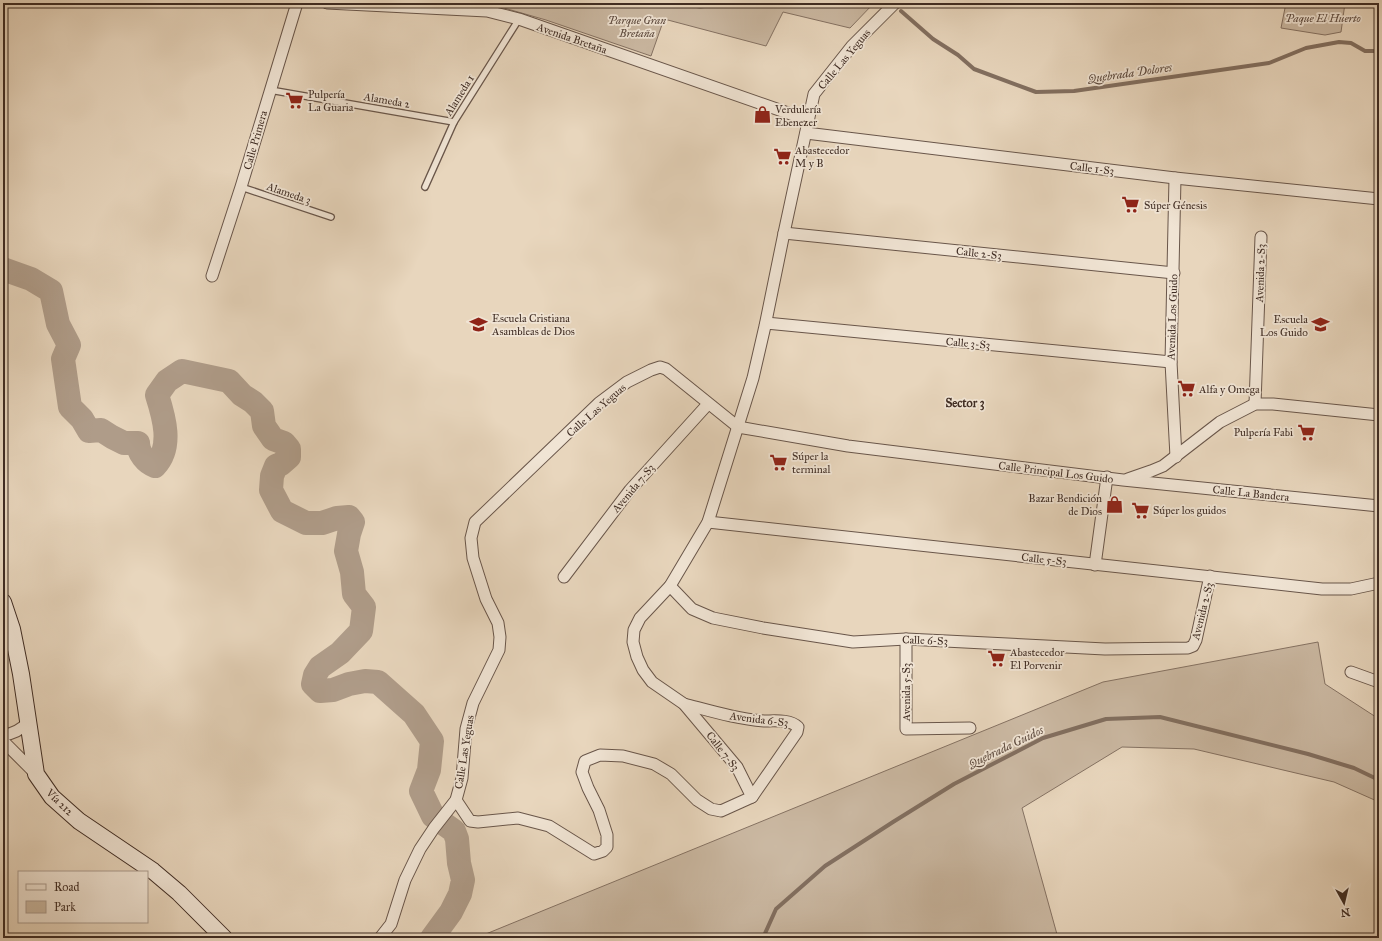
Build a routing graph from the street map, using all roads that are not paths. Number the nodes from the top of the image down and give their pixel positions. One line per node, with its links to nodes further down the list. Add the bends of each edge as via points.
1 (297, 3): 5 (street, Calle Primera)
2 (327, 3): 4 (street, Avenida Bretaña, via 487,11)
3 (895, 3): 6 (street, Calle Las Yeguas, via 852,46 814,94)
4 (519, 19): 6 (street, Avenida Bretaña); 7 (lane, Alameda 1)
5 (270, 90): 7 (lane, Alameda 2); 10 (street, Calle Primera)
6 (808, 120): 8 (street, Calle Las Yeguas)
7 (454, 122): 11 (lane, Alameda 1)
8 (806, 133): 9 (street, Calle 1-S3); 14 (street, Calle Las Yeguas)
9 (1175, 178): 12 (street, Calle 1-S3); 16 (street, Avenida Los Guido)
10 (242, 187): 13 (lane, Alameda 3); 17 (street, Calle Primera)
11 (424, 187)
12 (1379, 199)
13 (330, 217)
14 (784, 233): 16 (street, Calle 2-S3); 18 (street, Calle Las Yeguas)
15 (1261, 237): 21 (street, Avenida 2-S3)
16 (1174, 273): 19 (street, Avenida Los Guido)
17 (212, 276)
18 (766, 323): 19 (street, Calle 3-S3); 23 (street, Calle Las Yeguas)
19 (1171, 362): 24 (street, Avenida Los Guido)
20 (708, 404): 23 (street, Calle Las Yeguas); 31 (street, Avenida 7-S3, via 630,490); 46 (street, Calle Las Yeguas, via 666,368 651,370 628,382 599,403 475,522 471,538 473,558 486,599 498,623 500,637 499,650 472,703 466,729 462,778)
21 (1255, 404): 22 (street, Calle Principal Los Guido); 24 (street, Calle Principal Los Guido, via 1220,422)
22 (1379, 415)
23 (738, 427): 25 (street, Calle Principal Los Guido, via 848,446); 28 (street, Calle 7-S3)
24 (1176, 456): 26 (street, Calle Principal Los Guido, via 1151,472)
25 (1107, 477): 26 (street, Calle Principal Los Guido); 29 (street)
26 (1123, 480): 27 (street, Calle La Bandera)
27 (1379, 506)
28 (708, 522): 29 (street, Calle 5-S3); 33 (street, Calle 7-S3)
29 (1095, 565): 30 (street, Calle 5-S3)
30 (1210, 576): 32 (street, Calle 5-S3, via 1322,589 1351,589); 36 (street, Avenida 2-S3)
31 (564, 577)
32 (1379, 582)
33 (670, 586): 35 (street, Calle 6-S3, via 692,609 713,618 853,642); 39 (street, Calle 7-S3, via 640,618 634,630 633,642 643,670 652,682)
34 (3, 602): 40 (main road, Vía 212, via 12,630)
35 (906, 639): 36 (street, Calle 6-S3, via 1105,649); 41 (street, Avenida 5-S3, via 906,729)
36 (1193, 646)
37 (1351, 672): 38 (street)
38 (1379, 681)
39 (684, 704): 45 (street, Calle 7-S3, via 737,767); 45 (street, Avenida 6-S3, via 728,716 787,722 798,727)
40 (28, 722): 42 (street, via 21,730); 44 (main road, Vía 212)
41 (970, 728)
42 (3, 735)
43 (3, 741): 44 (street)
44 (36, 774): 47 (main road, Vía 212, via 52,797 79,820 153,871)
45 (752, 797): 46 (street, via 721,811 711,809 697,800 671,774 654,764 622,756 600,755 585,761 582,772 607,835 607,847 594,854 549,826 518,818 470,821)
46 (456, 800): 48 (street, Calle Las Yeguas, via 420,849 404,880 391,924)
47 (224, 938)
48 (380, 938)

